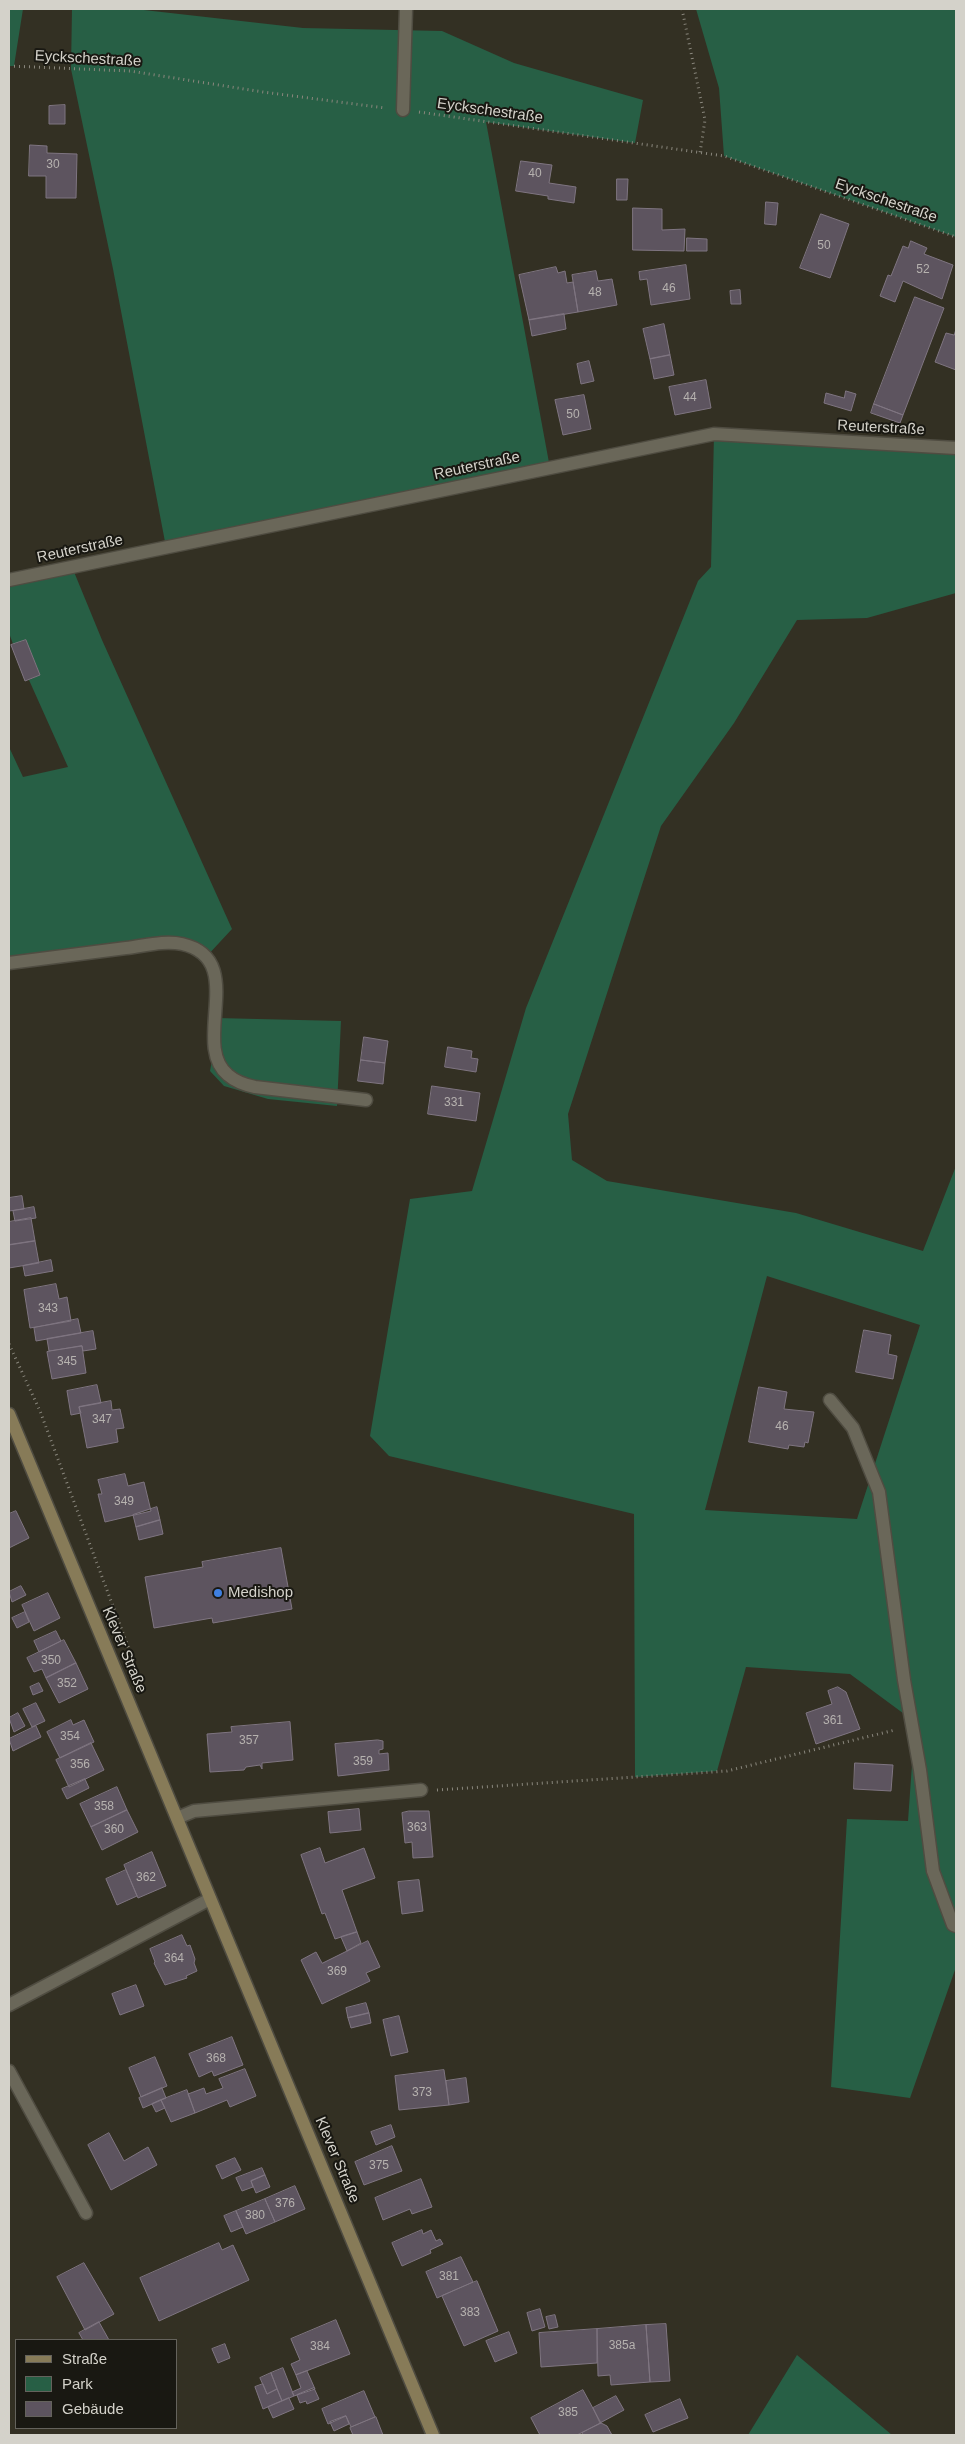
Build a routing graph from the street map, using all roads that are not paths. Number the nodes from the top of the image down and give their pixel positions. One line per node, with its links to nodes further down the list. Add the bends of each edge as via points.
1 (406, 9): 2 (street)
2 (403, 110)
3 (956, 448): 4 (street, Reuterstraße, via 714,434)
4 (9, 580)
5 (9, 963): 6 (street, via 163,942 196,948 206,957 215,973 214,1049 226,1074 255,1088)
6 (366, 1100)
7 (830, 1400): 12 (street, via 853,1428 879,1492 933,1871)
8 (9, 1414): 10 (street, Klever Straße)
9 (422, 1790): 10 (street, via 194,1810)
10 (177, 1818): 11 (street, Klever Straße)
11 (210, 1899): 13 (street); 16 (street, Klever Straße)
12 (956, 1926)
13 (9, 2005)
14 (9, 2071): 15 (street)
15 (86, 2213)
16 (433, 2435)

